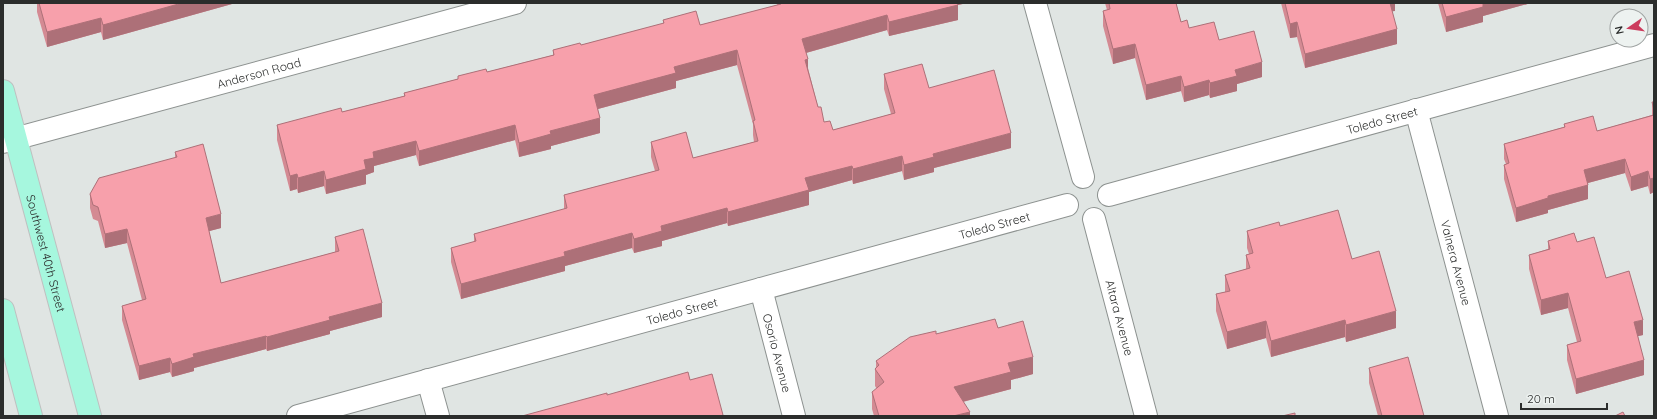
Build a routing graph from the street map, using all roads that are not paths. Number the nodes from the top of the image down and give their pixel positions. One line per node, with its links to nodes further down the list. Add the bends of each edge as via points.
1 (515, 3): 6 (street, Anderson Road)
2 (1035, 3): 7 (street)
3 (1654, 45): 5 (street, Toledo Street)
4 (3, 91): 6 (main road, Southwest 40th Street)
5 (1416, 110): 8 (street, Toledo Street); 20 (street, Valnera Avenue)
6 (10, 140): 15 (main road, Southwest 40th Street)
7 (1083, 177): 8 (street, via 1100,181); 9 (street, via 1076,180 1067,191)
8 (1109, 196): 10 (street, via 1108,207)
9 (1067, 205): 10 (street, via 1080,219); 11 (street, Toledo Street)
10 (1094, 219): 19 (street, Altara Avenue)
11 (761, 289): 13 (street, Toledo Street); 18 (street, Osorio Avenue)
12 (3, 310): 14 (main road)
13 (428, 380): 16 (street, Toledo Street); 17 (street)
14 (31, 416)
15 (90, 416)
16 (298, 416)
17 (438, 416)
18 (794, 416)
19 (1146, 416)
20 (1497, 416)

